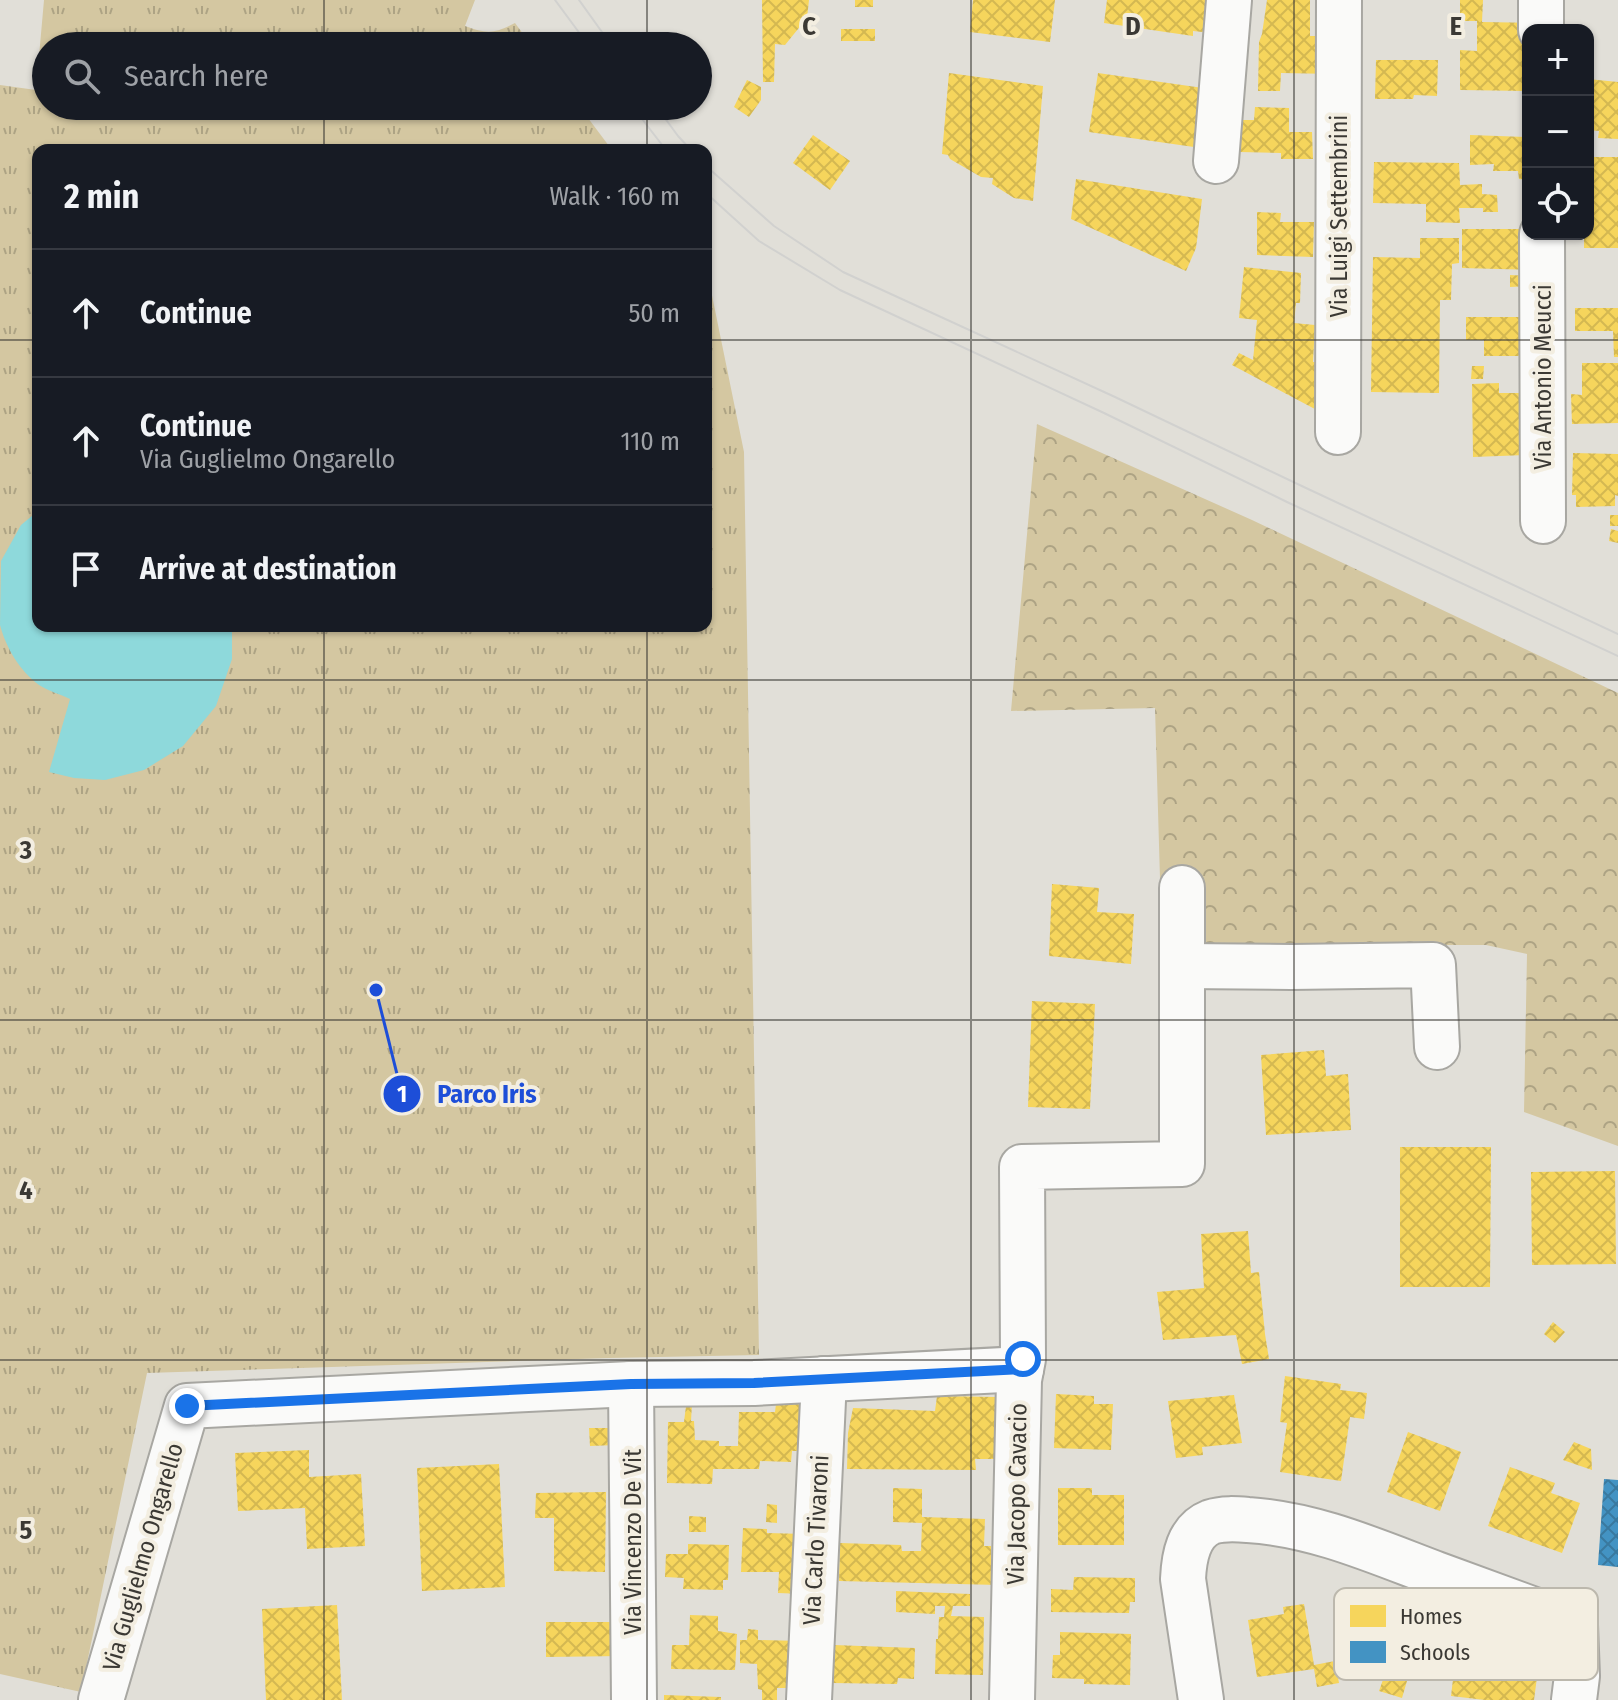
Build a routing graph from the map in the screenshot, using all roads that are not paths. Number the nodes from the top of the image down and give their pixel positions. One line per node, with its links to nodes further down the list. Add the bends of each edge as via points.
1 (1229, 0): 5 (street)
2 (1339, 0): 7 (street, Via Luigi Settembrini)
3 (1541, 0): 4 (street)
4 (1541, 24)
5 (1216, 161)
6 (1542, 240): 8 (street, Via Antonio Meucci)
7 (1338, 432)
8 (1543, 521)
9 (1182, 888): 10 (street, Via Jacopo Cavacio)
10 (1182, 966): 11 (street, via 1433,965); 12 (street, Via Jacopo Cavacio, via 1182,1164 1022,1167)
11 (1437, 1047)
12 (1021, 1369): 13 (street, Via Guglielmo Ongarello); 20 (street, Via Jacopo Cavacio)
13 (824, 1379): 14 (street, Via Guglielmo Ongarello); 19 (street, Via Carlo Tivaroni)
14 (631, 1384): 17 (street, Via Guglielmo Ongarello, via 187,1406); 18 (street, Via Vincenzo De Vit)
15 (1474, 1588): 21 (street, via 1319,1531 1267,1521 1209,1522 1188,1546 1183,1579)
16 (1576, 1680): 22 (street)
17 (101, 1700)
18 (634, 1700)
19 (809, 1700)
20 (1012, 1700)
21 (1201, 1700)
22 (1574, 1700)

